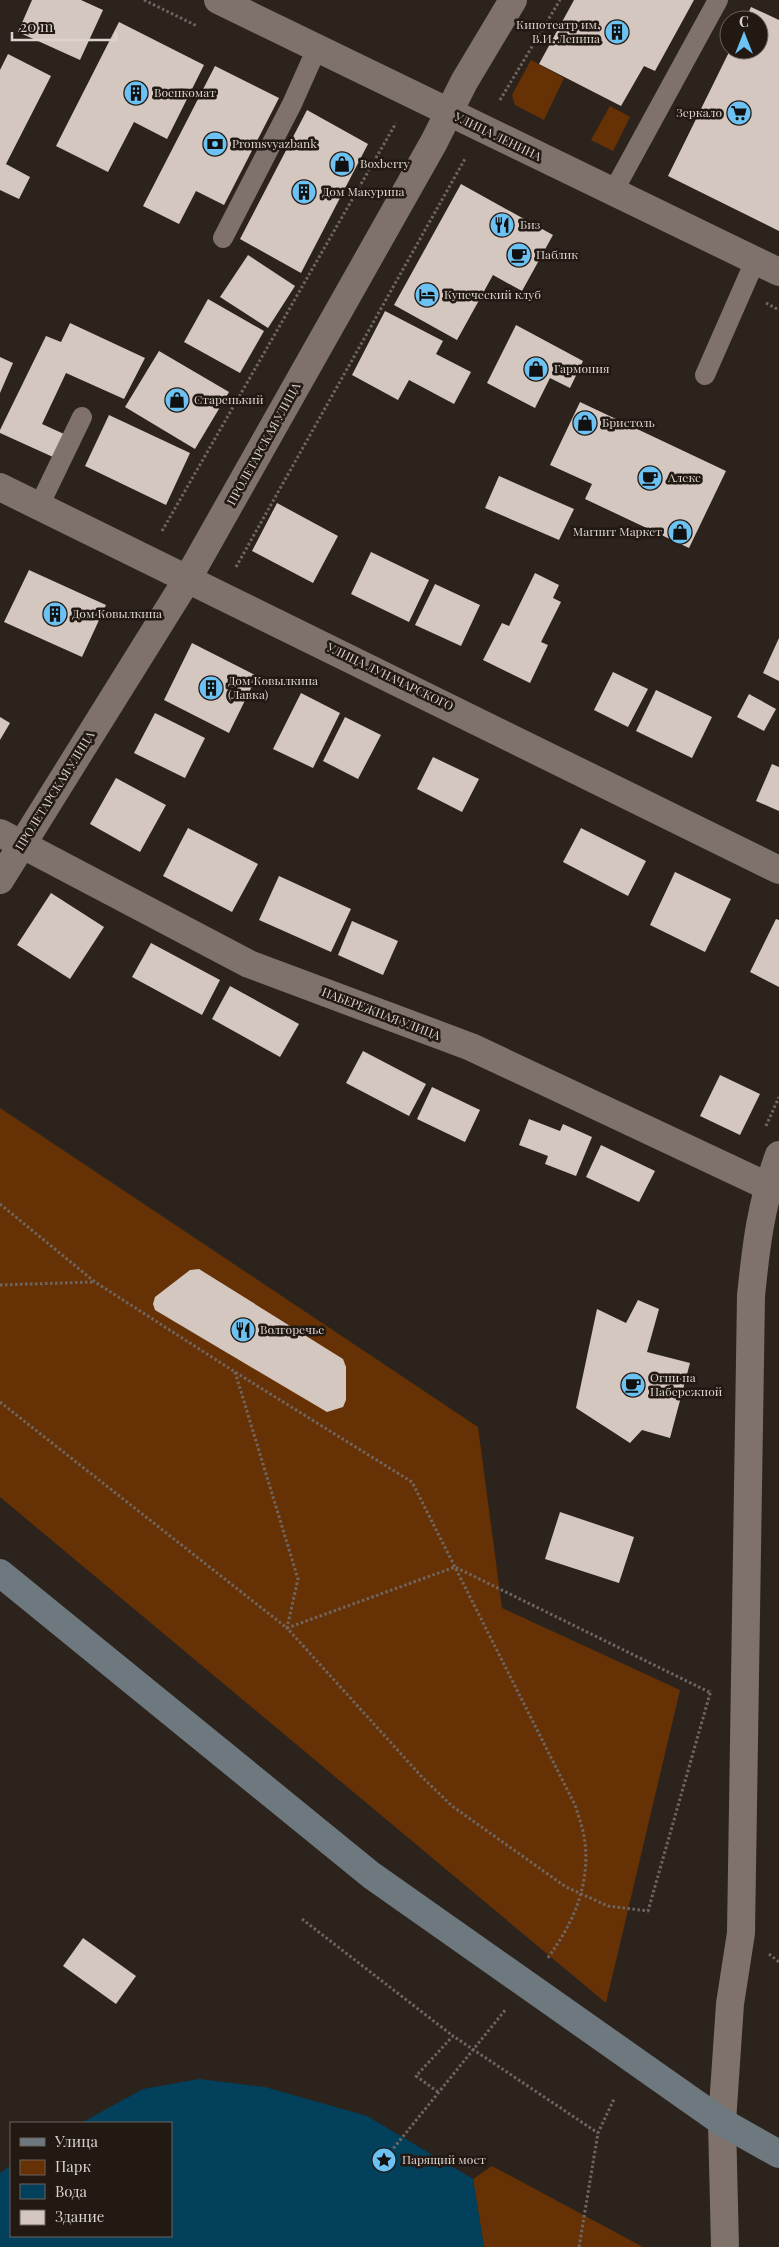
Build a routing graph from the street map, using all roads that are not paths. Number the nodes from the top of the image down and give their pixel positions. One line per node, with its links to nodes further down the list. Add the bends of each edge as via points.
1 (218, 0): 4 (street, УЛИЦА ЛЕНИНА)
2 (513, 0): 5 (street, ПРОЛЕТАРСКАЯ УЛИЦА)
3 (718, 0): 6 (lane)
4 (317, 48): 5 (street, УЛИЦА ЛЕНИНА); 7 (lane)
5 (449, 113): 6 (street, УЛИЦА ЛЕНИНА); 14 (street, ПРОЛЕТАРСКАЯ УЛИЦА)
6 (613, 192): 8 (street, УЛИЦА ЛЕНИНА)
7 (223, 238)
8 (755, 261): 9 (street, УЛИЦА ЛЕНИНА); 10 (lane)
9 (779, 272)
10 (705, 374)
11 (82, 417): 13 (lane)
12 (0, 487): 13 (street, УЛИЦА ЛУНАЧАРСКОГО)
13 (39, 506): 14 (street, УЛИЦА ЛУНАЧАРСКОГО)
14 (188, 578): 15 (street, ПРОЛЕТАРСКАЯ УЛИЦА); 16 (street, УЛИЦА ЛУНАЧАРСКОГО)
15 (11, 839): 17 (street, ПРОЛЕТАРСКАЯ УЛИЦА); 19 (street, НАБЕРЕЖНАЯ УЛИЦА, via 249,964 471,1048)
16 (779, 870)
17 (0, 880)
18 (779, 1155): 19 (street)
19 (767, 1186): 21 (street, via 757,1235 751,1296 741,1933 730,2004)
20 (0, 1573): 21 (main road, via 371,1875)
21 (722, 2122): 22 (main road); 23 (street)
22 (779, 2154)
23 (725, 2247)

